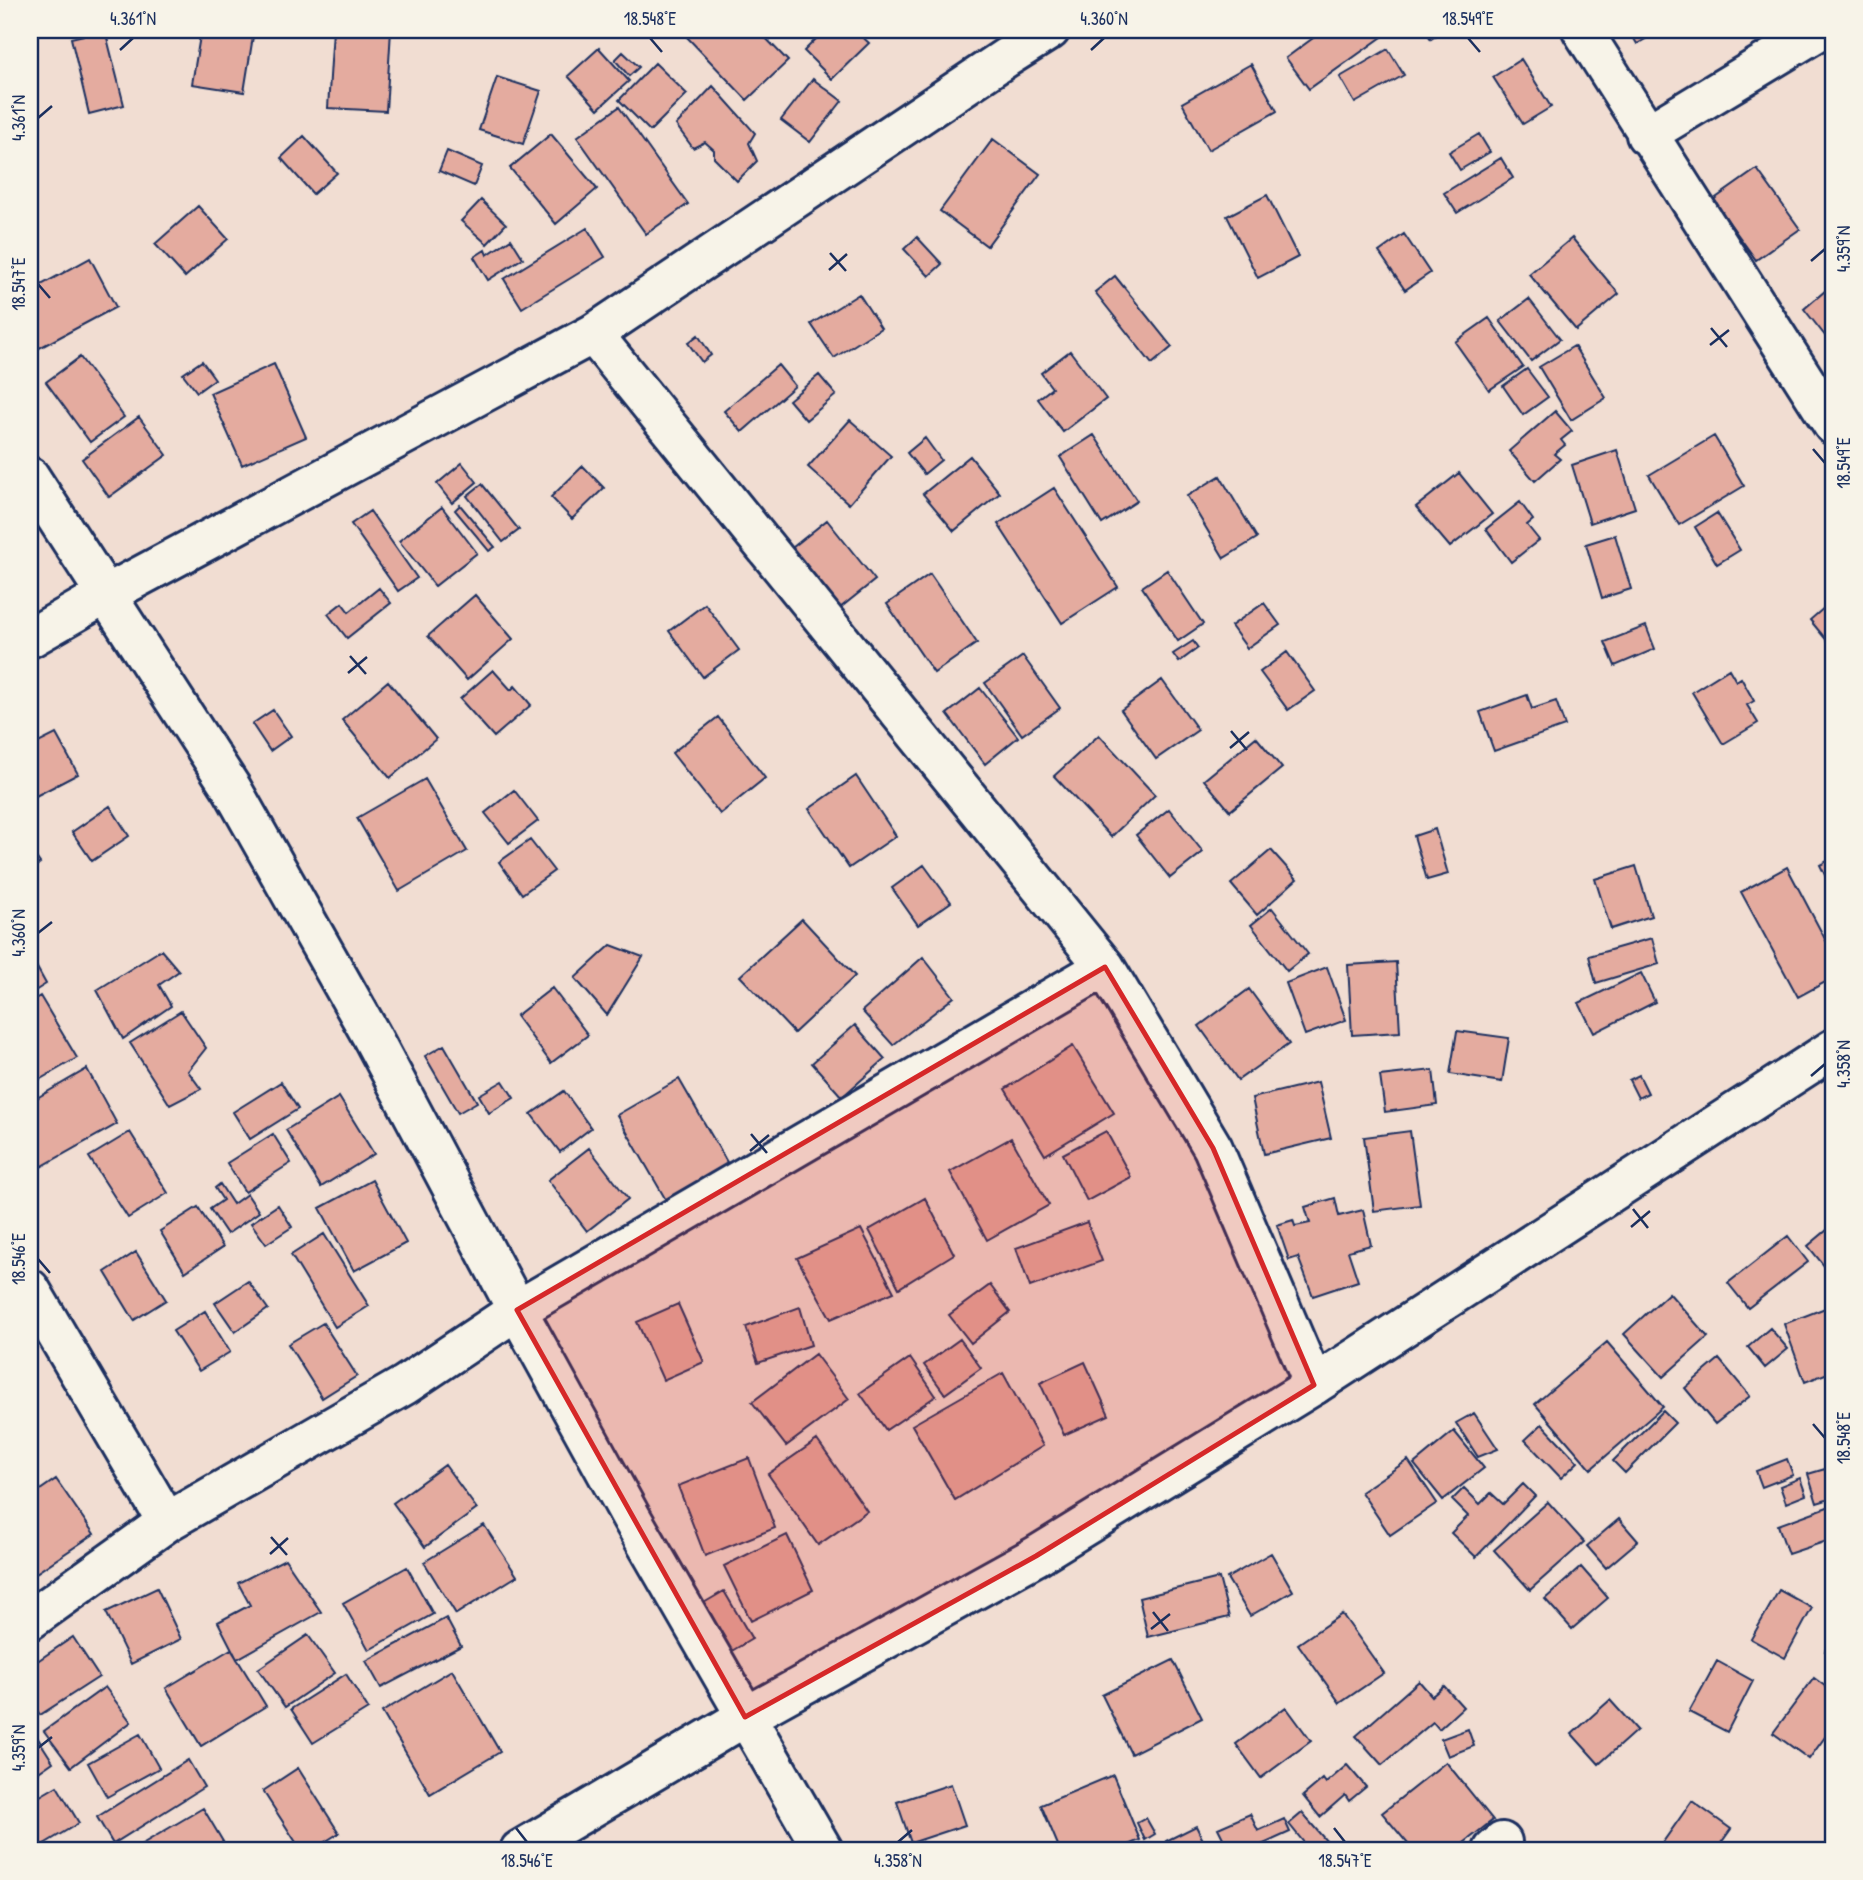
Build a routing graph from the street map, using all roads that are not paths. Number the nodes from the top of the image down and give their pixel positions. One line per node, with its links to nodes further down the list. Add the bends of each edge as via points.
1 (1051, 30): 5 (street)
2 (1581, 30): 4 (street)
3 (1821, 30): 4 (street)
4 (1646, 135): 6 (street)
5 (593, 334): 8 (street); 10 (street)
6 (1833, 425)
7 (30, 477): 8 (street)
8 (105, 595): 9 (street); 13 (street, via 232,789 371,1035)
9 (30, 638)
10 (1105, 967): 13 (street); 14 (street, via 1213,1148)
11 (1833, 1049): 14 (street)
12 (30, 1289): 15 (street)
13 (517, 1310): 15 (street, via 405,1385); 17 (street)
14 (1314, 1385): 17 (street, via 1036,1556)
15 (167, 1522): 16 (street)
16 (30, 1620)
17 (745, 1717): 18 (street); 19 (street)
18 (520, 1850)
19 (823, 1850)

